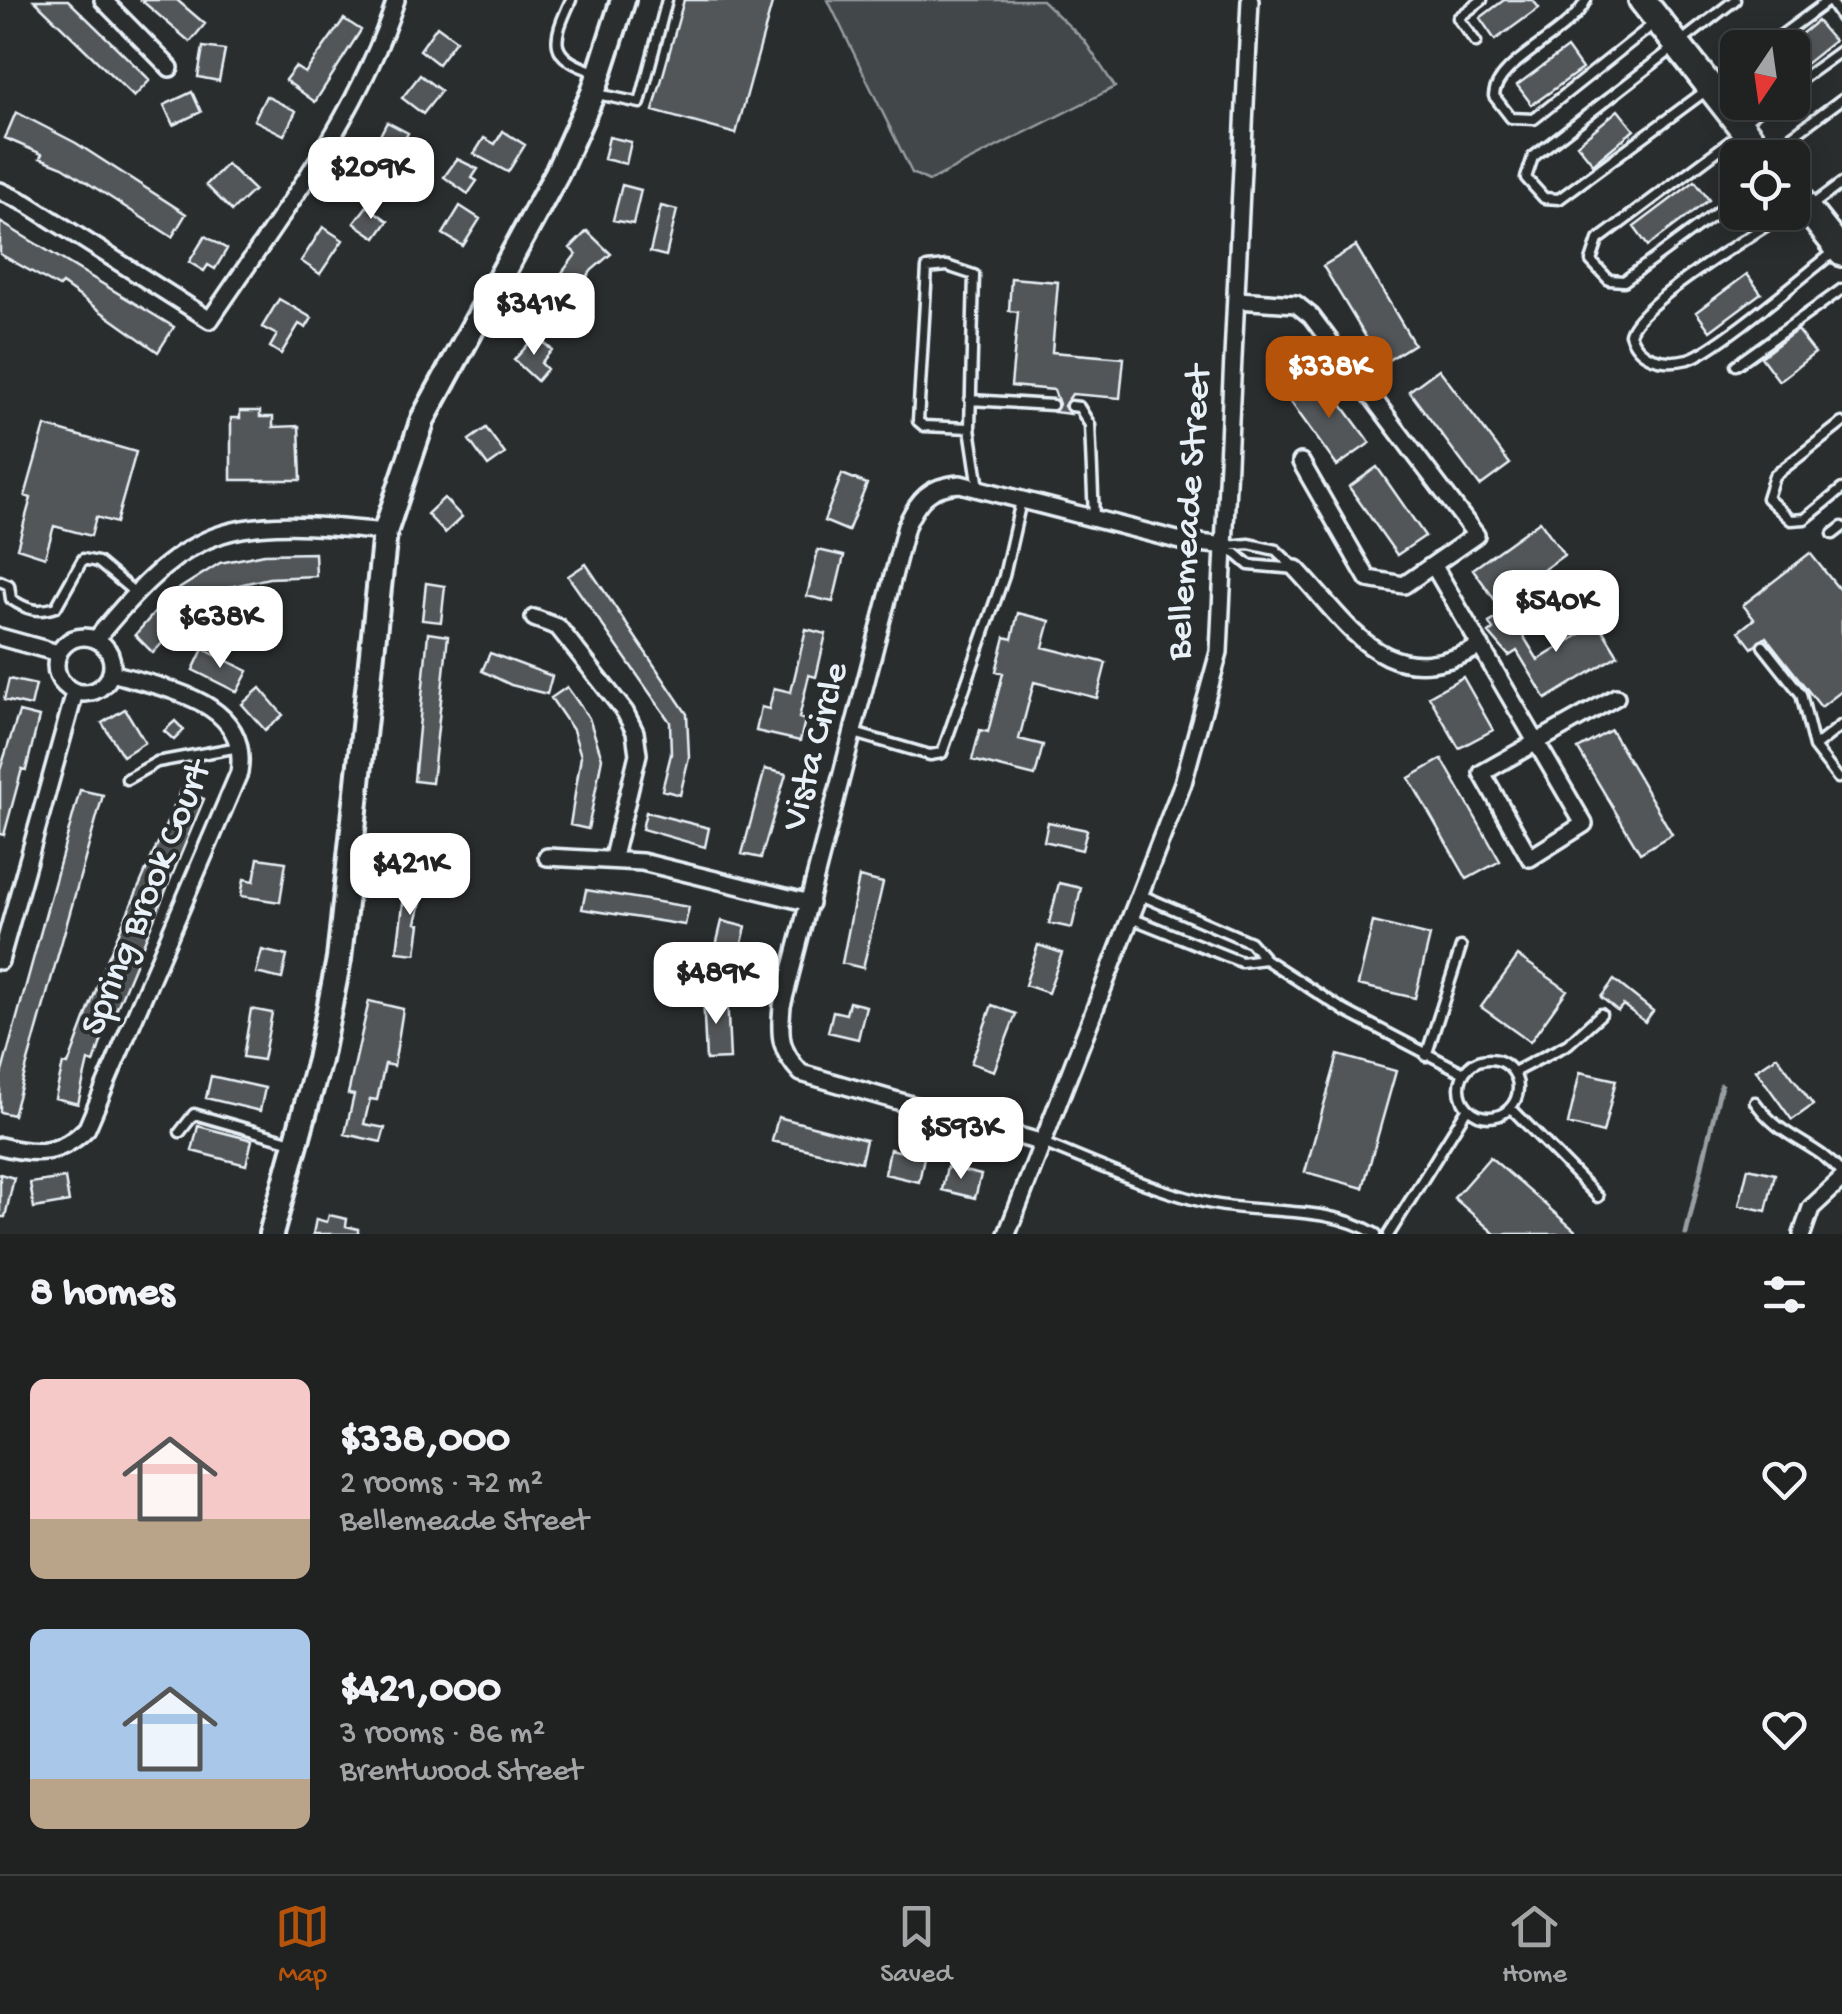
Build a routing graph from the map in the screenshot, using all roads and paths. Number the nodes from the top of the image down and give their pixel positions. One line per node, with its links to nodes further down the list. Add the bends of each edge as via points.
1 (103, 0): 17 (street)
2 (396, 0): 30 (street, via 355,102 210,320)
3 (571, 0): 20 (lane, via 556,33 561,55)
4 (623, 0): 20 (main road)
5 (668, 0): 20 (lane, via 640,103)
6 (1250, 0): 37 (street, Bellemeade Street)
7 (1482, 0): 14 (lane, via 1458,18)
8 (1586, 0): 12 (lane, via 1569,24 1499,78 1494,96 1511,118 1534,120)
9 (1642, 0): 12 (main road)
10 (1735, 0): 15 (lane)
11 (1842, 19): 13 (lane, via 1829,0)
12 (1658, 21): 15 (main road)
13 (1788, 30)
14 (1476, 42)
15 (1676, 45): 21 (main road); 21 (lane, via 1533,157 1526,178 1544,198 1559,199)
16 (1842, 50): 18 (lane)
17 (170, 68)
18 (1810, 73)
19 (1720, 80): 21 (lane)
20 (597, 83): 50 (main road, via 557,172 423,419)
21 (1710, 87): 24 (main road)
22 (1842, 99): 27 (lane)
23 (1750, 120): 24 (lane)
24 (1742, 127): 25 (lane); 26 (main road)
25 (1725, 140)
26 (1752, 140)
27 (1788, 140)
28 (1720, 144): 32 (lane, via 1598,240 1591,261 1609,280 1624,282)
29 (1842, 183): 31 (lane)
30 (0, 191)
31 (1810, 199)
32 (1720, 210)
33 (1810, 219): 35 (main road)
34 (1758, 230): 35 (lane, via 1638,317 1630,334 1636,348 1664,361 1700,355)
35 (1840, 251)
36 (1842, 289): 38 (lane)
37 (1237, 300): 52 (street, Bellemeade Street); 54 (street, via 1296,304 1312,316 1476,536)
38 (1736, 365)
39 (970, 400): 40 (lane); 43 (lane); 43 (lane, via 974,275 927,268 918,421)
40 (1052, 405)
41 (1071, 406): 48 (lane, via 1090,424)
42 (1842, 423): 46 (lane, via 1774,476 1767,498 1791,520 1805,519)
43 (970, 428): 45 (lane)
44 (1301, 462): 54 (street, via 1368,579 1404,586)
45 (978, 488): 47 (street, Vista Circle); 67 (street, Vista Circle, via 941,485 915,506)
46 (1842, 489)
47 (1022, 500): 48 (street, Vista Circle); 67 (lane, via 1004,576 942,752 930,755)
48 (1094, 518): 52 (street, Vista Circle)
49 (1842, 527): 51 (lane)
50 (385, 532): 56 (street, via 286,522 246,525 173,559); 91 (main road, via 339,960)
51 (1834, 534)
52 (1227, 546): 53 (lane, via 1276,550); 53 (lane, via 1249,566); 75 (street, Bellemeade Street, via 1219,652 1198,737)
53 (1296, 568): 60 (street, via 1340,622 1378,654 1436,662)
54 (1436, 568): 60 (street)
55 (0, 580): 56 (lane, via 11,599 42,612 56,607 83,559 98,562)
56 (134, 592): 59 (street)
57 (534, 618): 74 (street, via 558,627 635,732 638,754)
58 (0, 637): 62 (street)
59 (96, 639): 62 (street, via 79,637); 63 (street, via 110,652)
60 (1481, 646): 68 (street)
61 (1763, 646): 70 (lane, via 1801,694)
62 (58, 653): 64 (street, via 60,680)
63 (112, 673): 64 (street, via 94,692); 69 (street, Spring Brook Court, via 213,707 234,730)
64 (75, 692): 82 (street)
65 (1616, 697): 68 (street)
66 (1842, 725): 70 (lane)
67 (854, 733): 76 (street, Vista Circle)
68 (1538, 741): 68 (street, via 1482,773 1530,858 1584,824)
69 (239, 747): 71 (lane, via 157,762); 93 (street, Spring Brook Court, via 236,782 93,1118 78,1138 56,1150 26,1153)
70 (1814, 748): 72 (lane)
71 (127, 778)
72 (1838, 778)
73 (547, 857): 74 (street)
74 (613, 857): 76 (street)
75 (1140, 895): 77 (street, Bellemeade Street); 78 (lane)
76 (810, 902): 92 (street, Vista Circle, via 778,1037 800,1073)
77 (1130, 918): 80 (lane); 92 (street, Bellemeade Street)
78 (1219, 929): 80 (lane); 81 (lane, via 1250,942)
79 (1461, 947): 84 (lane)
80 (1210, 950): 81 (lane, via 1241,962)
81 (1266, 958): 84 (lane)
82 (0, 960)
83 (1600, 1014): 86 (lane, via 1568,1044)
84 (1426, 1056): 85 (lane)
85 (1464, 1072): 86 (lane, via 1488,1059); 89 (lane, via 1459,1091)
86 (1514, 1072): 88 (lane, via 1518,1091)
87 (1755, 1102): 94 (lane, via 1779,1132 1812,1146)
88 (1511, 1108): 89 (lane, via 1484,1118); 95 (lane)
89 (1467, 1109): 99 (lane)
90 (180, 1132): 91 (lane, via 194,1114)
91 (296, 1143): 96 (main road)
92 (1043, 1143): 97 (street, Bellemeade Street); 98 (lane, via 1208,1203 1356,1222)
93 (0, 1146)
94 (1842, 1176): 100 (street, via 1811,1208)
95 (1598, 1197)
96 (271, 1234)
97 (1008, 1234)
98 (1376, 1234)
99 (1389, 1234)
100 (1802, 1234)

